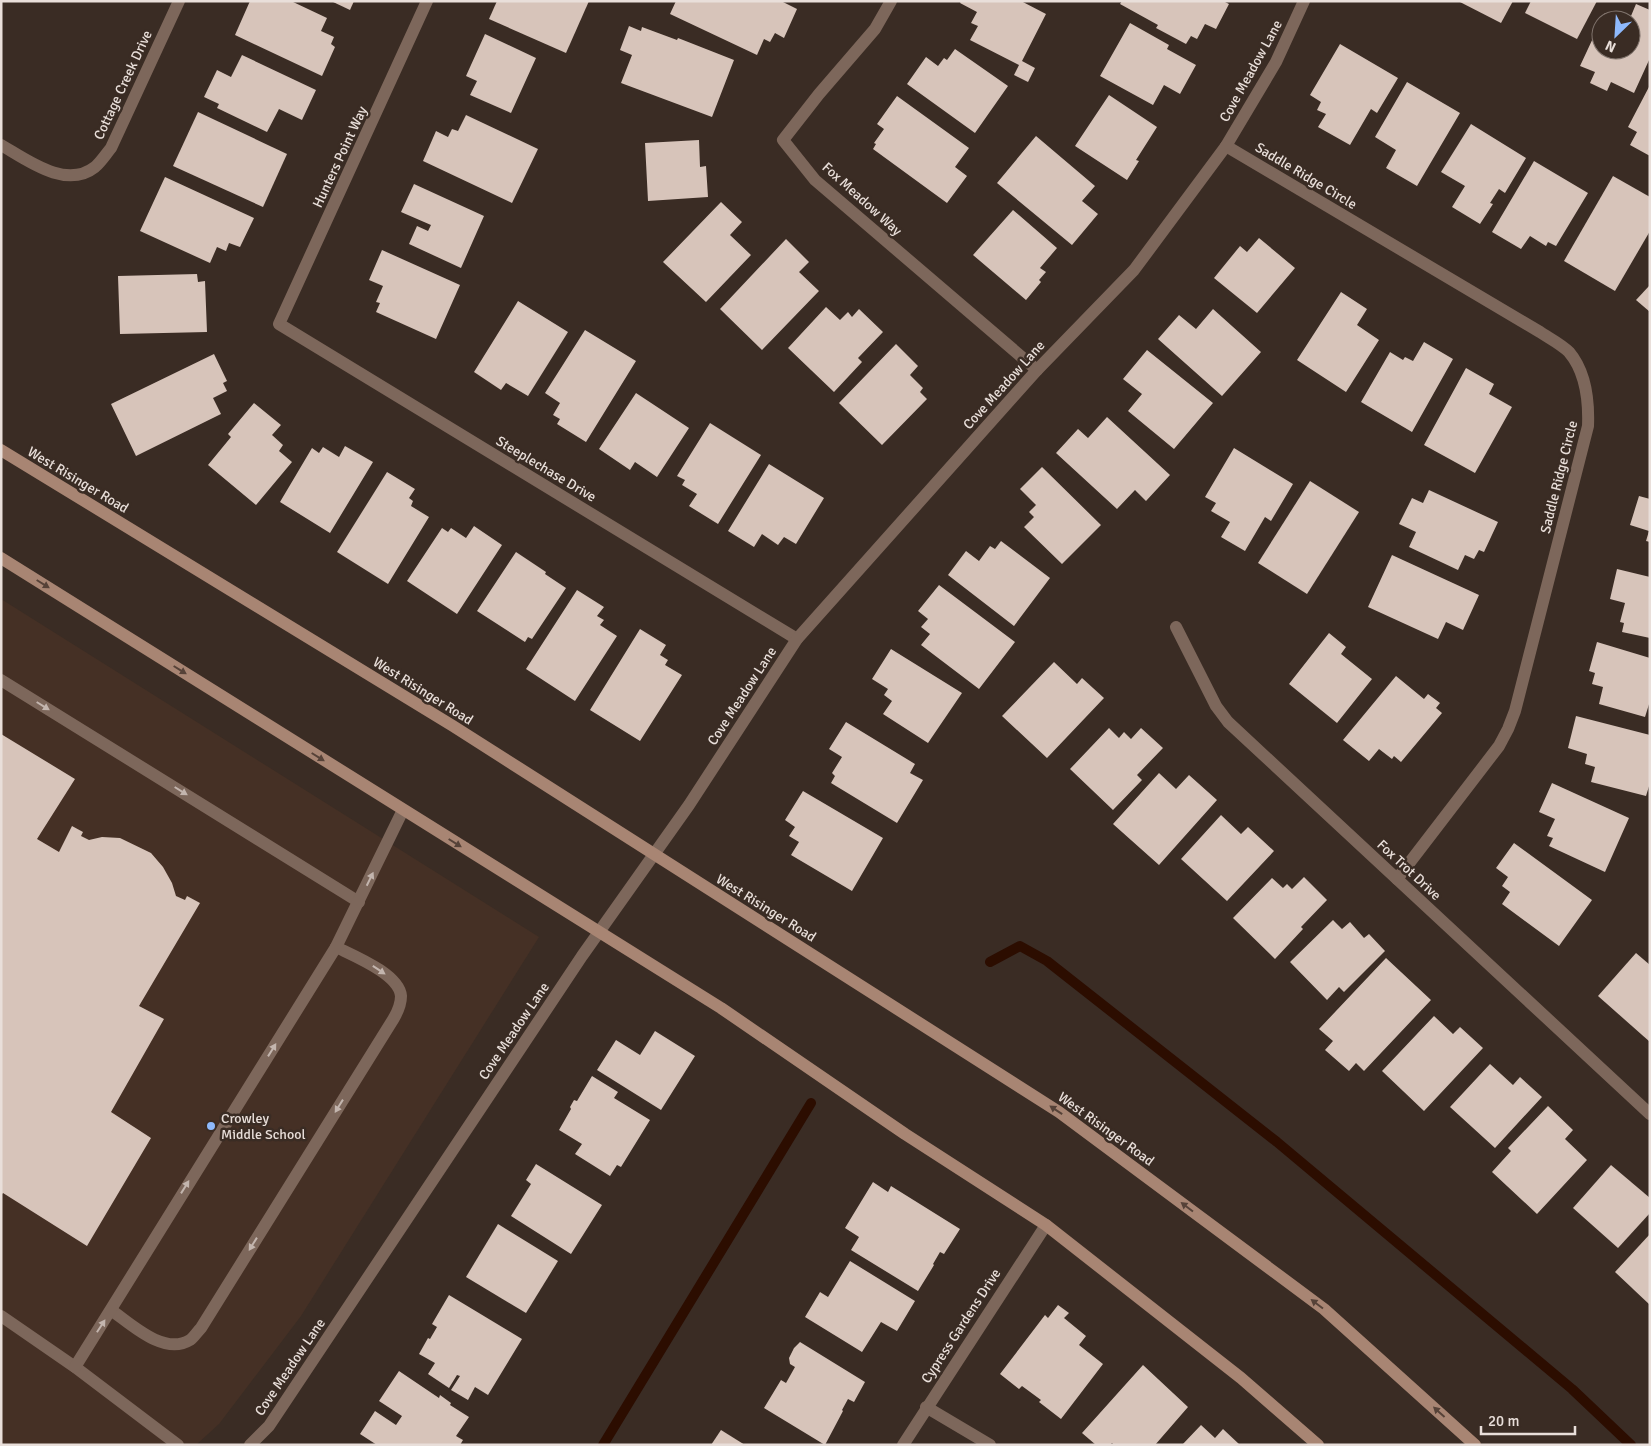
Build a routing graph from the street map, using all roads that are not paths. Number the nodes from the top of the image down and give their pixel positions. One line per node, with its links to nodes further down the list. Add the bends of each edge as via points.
1 (179, 1): 5 (street, Cottage Creek Drive, via 110,148 95,167 76,175 57,174 36,166)
2 (427, 1): 7 (street, Hunters Point Way)
3 (891, 1): 8 (street, Fox Meadow Way, via 875,28 783,140 815,180)
4 (1304, 1): 6 (street, Cove Meadow Lane, via 1276,62)
5 (1, 145)
6 (1226, 146): 8 (street, Cove Meadow Lane, via 1134,270); 16 (street, Saddle Ridge Circle, via 1540,332 1568,352 1583,377 1589,408 1588,426 1515,711 1499,746)
7 (279, 324): 12 (street, Steeplechase Drive)
8 (1037, 370): 12 (street, Cove Meadow Lane)
9 (2, 451): 15 (main road, West Risinger Road, via 453,726)
10 (1, 558): 14 (main road, one-way to 14)
11 (1176, 628): 16 (street, Fox Trot Drive, via 1216,706 1228,722)
12 (797, 639): 15 (street, Cove Meadow Lane)
13 (1, 680): 17 (street, one-way to 17)
14 (403, 810): 17 (street, one-way to 14); 18 (main road, one-way to 18)
15 (654, 854): 18 (street, Cove Meadow Lane); 31 (main road, West Risinger Road, one-way to 15, via 1324,1309 1059,1112)
16 (1397, 879): 20 (street, Fox Trot Drive)
17 (359, 902): 19 (street)
18 (598, 933): 21 (main road, via 721,1008 905,1134); 27 (street, Cove Meadow Lane, via 270,1426)
19 (336, 947): 22 (street, one-way to 19); 22 (street, one-way to 22, via 373,966 396,984 401,994 400,1006 389,1026 201,1328 189,1340 174,1344 161,1342)
20 (1650, 1114)
21 (1046, 1225): 25 (street, Cypress Gardens Drive); 30 (main road, via 1241,1378)
22 (111, 1310): 24 (street, one-way to 22)
23 (1, 1316): 24 (street)
24 (74, 1367): 26 (street)
25 (926, 1407): 28 (street, Cypress Gardens Drive); 29 (street)
26 (178, 1445)
27 (250, 1445)
28 (902, 1445)
29 (990, 1445)
30 (1318, 1445)
31 (1475, 1445)

